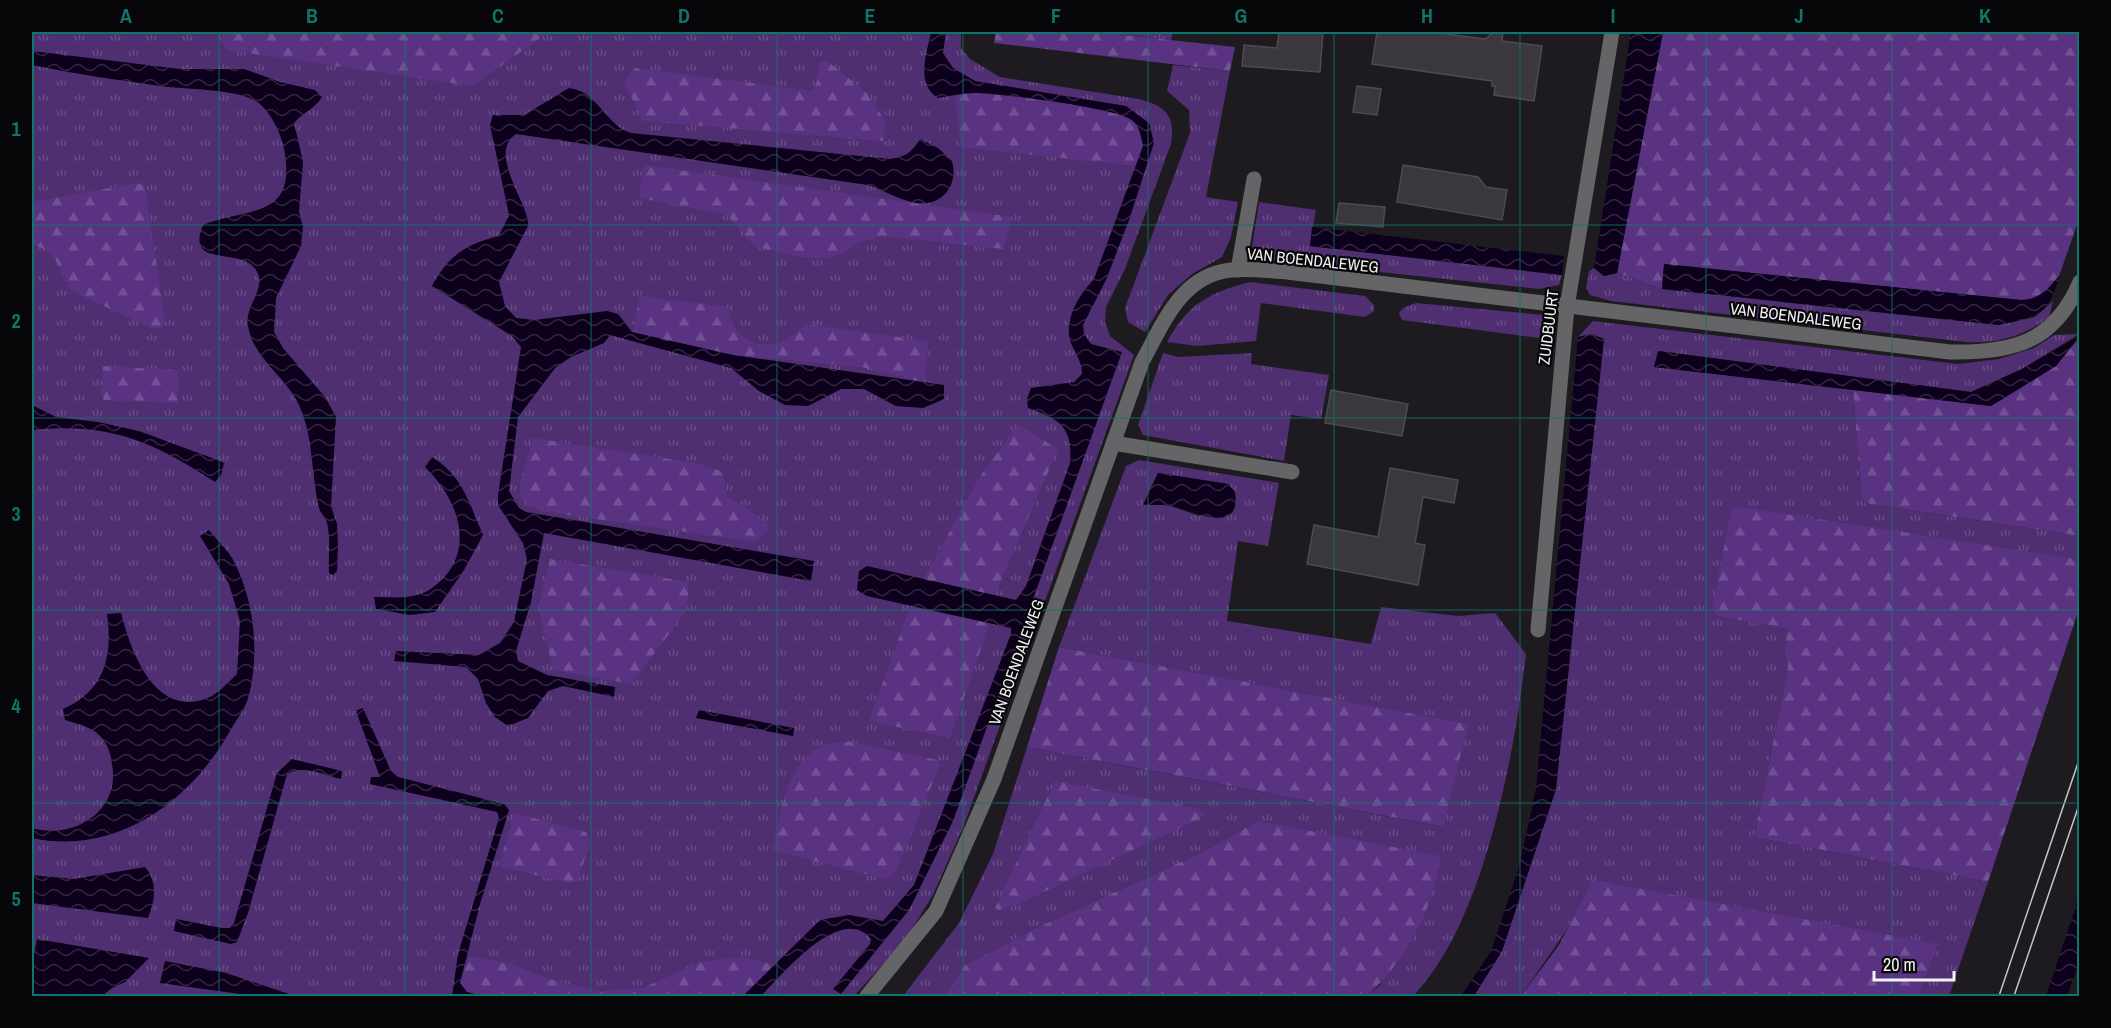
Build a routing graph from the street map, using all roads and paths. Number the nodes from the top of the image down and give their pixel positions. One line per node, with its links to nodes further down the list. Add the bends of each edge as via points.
1 (1612, 32): 5 (street, ZUIDBUURT)
2 (1254, 179): 3 (street)
3 (1238, 270): 5 (street, VAN BOENDALEWEG, via 1287,272); 6 (street, VAN BOENDALEWEG, via 1196,283 1176,300 1142,362)
4 (2079, 282): 5 (street, VAN BOENDALEWEG, via 2070,306 2053,327 2031,340 1979,352 1950,352)
5 (1568, 307): 8 (street, ZUIDBUURT)
6 (1113, 443): 7 (street); 9 (street, VAN BOENDALEWEG, via 994,779 936,911)
7 (1292, 472)
8 (1538, 630)
9 (867, 996)

